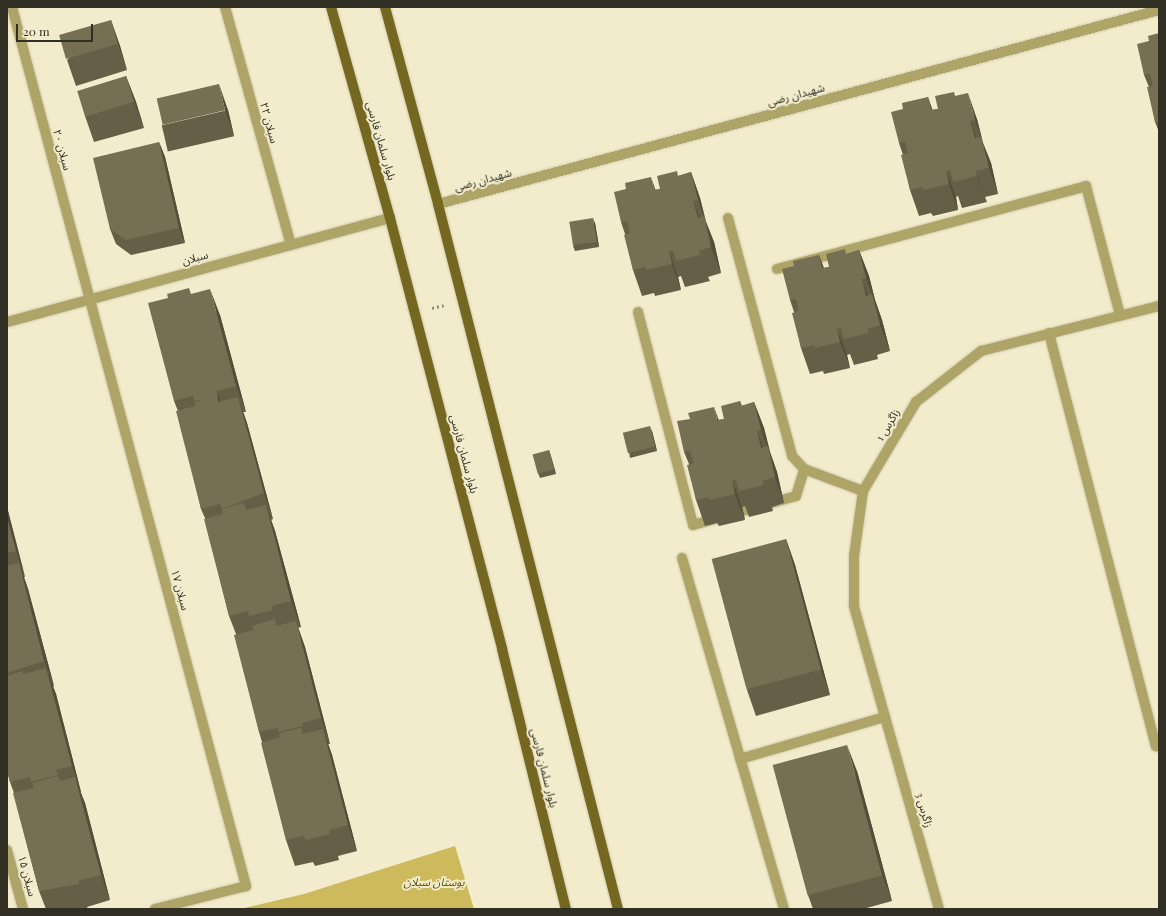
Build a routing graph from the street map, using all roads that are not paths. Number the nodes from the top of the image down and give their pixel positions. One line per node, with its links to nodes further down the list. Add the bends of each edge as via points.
1 (12, 7): 11 (street, سبلان ۲۰)
2 (225, 7): 9 (street, سبلان ۲۲)
3 (331, 7): 7 (main road, بلوار سلمان فارسی)
4 (385, 7): 6 (main road)
5 (1159, 10): 6 (street, شهیدان رضی)
6 (438, 204): 27 (main road)
7 (390, 218): 9 (street, سبلان); 26 (main road, بلوار سلمان فارسی, via 502,649)
8 (728, 218): 17 (street, via 792,456)
9 (290, 245): 11 (street, سبلان)
10 (777, 269): 14 (street, via 1086,186)
11 (90, 299): 15 (street, سبلان); 25 (street, سبلان ۱۷, via 246,886)
12 (1159, 306): 14 (street, زاگرس 1)
13 (638, 312): 17 (street, via 693,525 796,496)
14 (1120, 315): 16 (street, زاگرس 1)
15 (7, 322)
16 (1049, 333): 18 (street, زاگرس 1, via 981,351 916,402); 21 (street)
17 (804, 469): 18 (street)
18 (863, 491): 20 (street, زاگرس 1, via 854,556 854,606)
19 (682, 558): 22 (street)
20 (885, 717): 22 (street); 29 (street, زاگرس 3)
21 (1156, 746)
22 (740, 759): 28 (street)
23 (7, 850): 24 (street, سبلان ۱۵)
24 (23, 909)
25 (155, 909)
26 (566, 909)
27 (618, 909)
28 (784, 909)
29 (939, 909)

